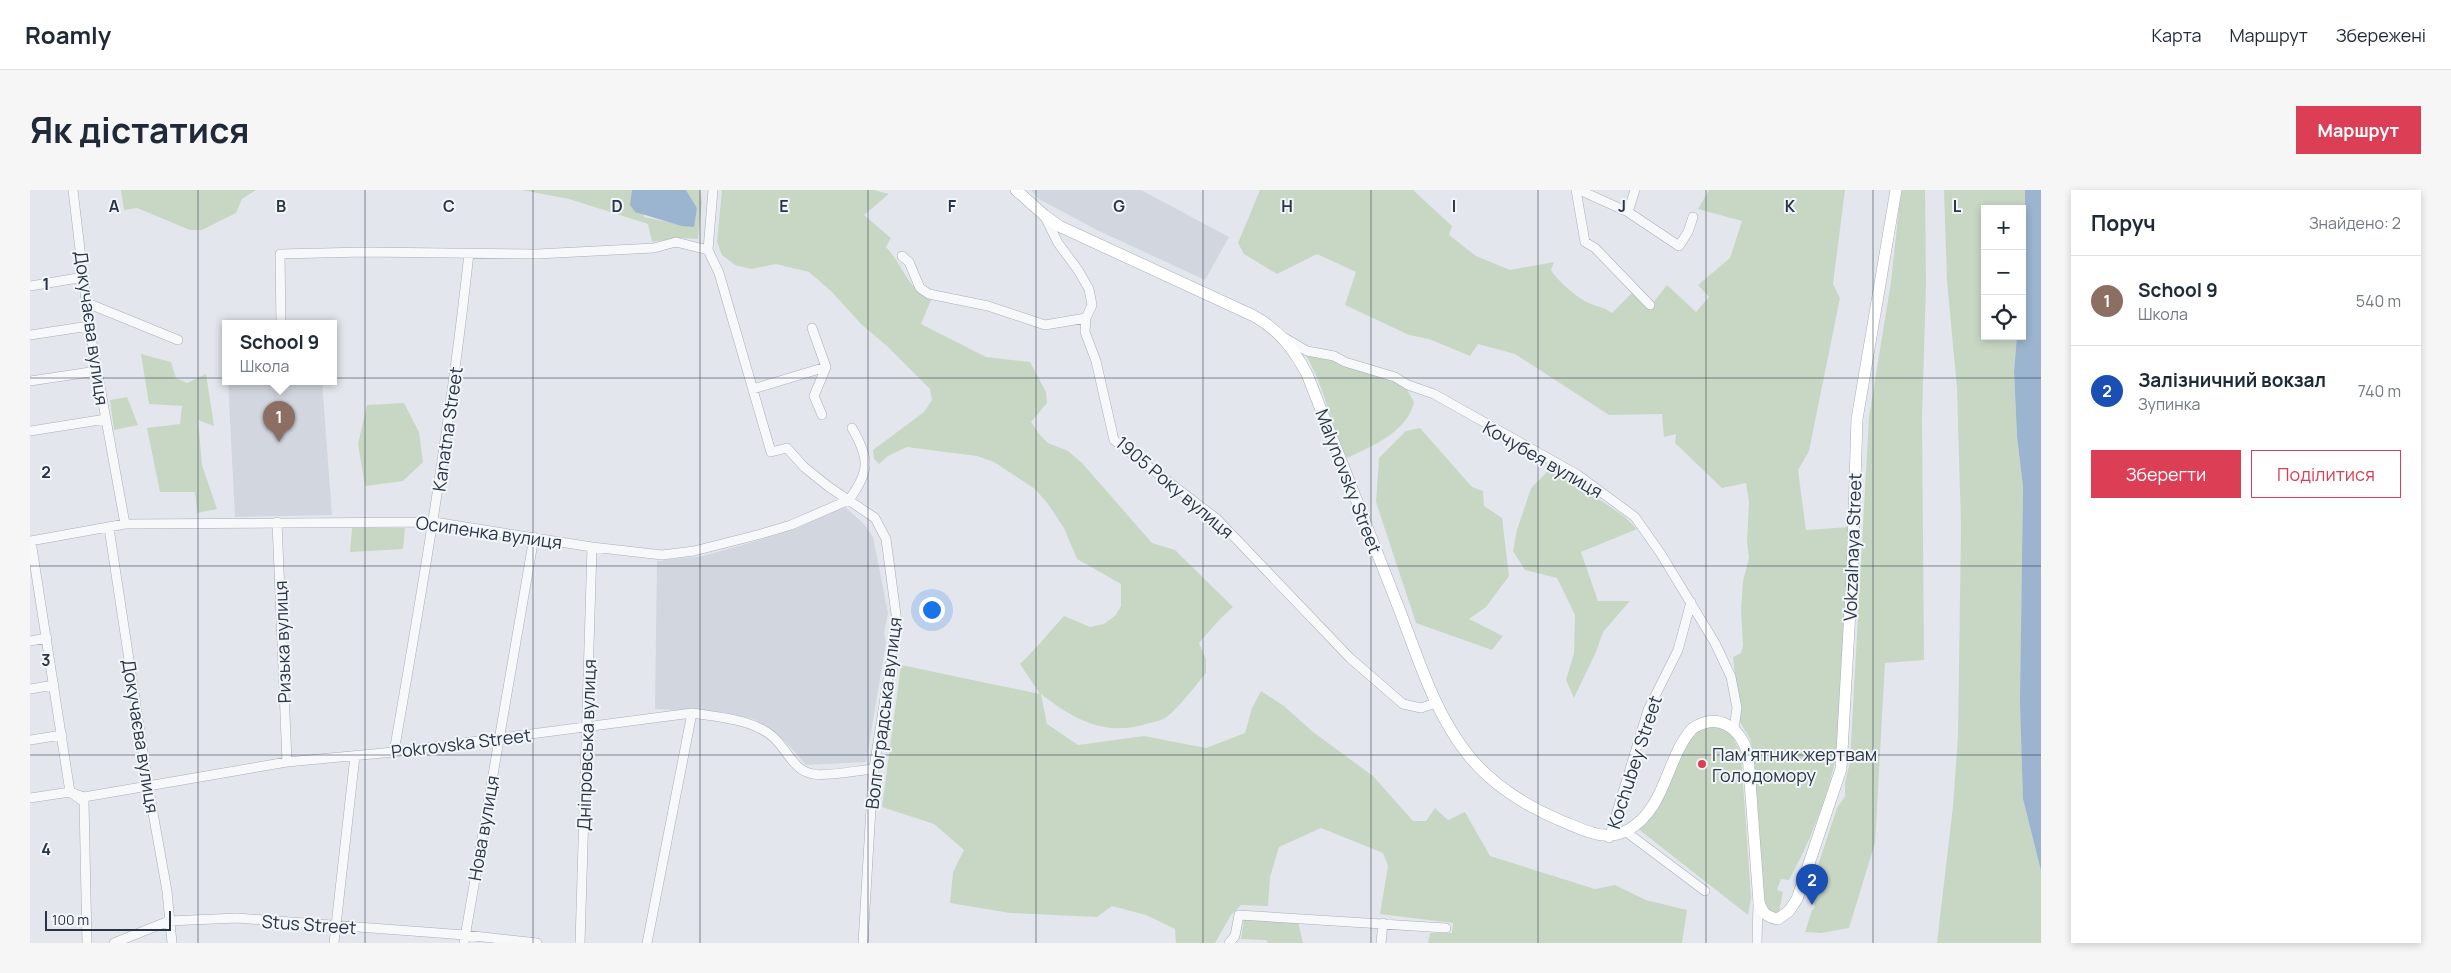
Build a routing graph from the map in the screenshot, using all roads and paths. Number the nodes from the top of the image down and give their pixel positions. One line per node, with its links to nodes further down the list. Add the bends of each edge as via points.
1 (73, 190): 13 (street, Докучаєва вулиця)
2 (712, 190): 10 (street)
3 (1016, 190): 8 (main road, Malynovsky Street)
4 (1577, 190): 7 (street); 16 (street, via 1585,242 1595,248)
5 (1636, 190): 7 (street)
6 (1896, 190): 62 (main road, Vokzalnaya Street, via 1857,418 1841,769 1797,899 1789,912 1778,920 1768,917 1762,910)
7 (1628, 212): 9 (street, via 1679,246)
8 (1044, 216): 17 (street, 1905 Року вулиця, via 1089,289 1092,305); 22 (main road, Malynovsky Street, via 1059,226 1254,316)
9 (1693, 217)
10 (708, 250): 11 (street, via 676,242 654,248 537,254); 27 (street, via 719,273)
11 (469, 253): 18 (street, via 280,254); 34 (street, Kanatna Street)
12 (902, 256): 17 (street, via 909,262 920,288 929,294 988,306 1046,325)
13 (84, 284): 14 (street, via 78,278); 15 (street, Докучаєва вулиця)
14 (30, 286)
15 (87, 303): 19 (street, Докучаєва вулиця); 23 (street)
16 (1650, 305)
17 (1086, 318): 46 (street, 1905 Року вулиця, via 1085,332 1096,361 1114,440 1217,519 1350,658 1403,704 1421,708)
18 (281, 320)
19 (89, 326): 21 (street); 25 (street, Докучаєва вулиця)
20 (812, 328): 24 (street)
21 (30, 335)
22 (1285, 338): 41 (street, Кочубея вулиця, via 1307,351 1334,356 1434,394 1578,475 1635,517); 46 (main road, Malynovsky Street, via 1307,374)
23 (178, 340)
24 (826, 367): 27 (street); 28 (street, via 814,396)
25 (96, 371): 26 (street); 29 (street, Докучаєва вулиця)
26 (30, 381)
27 (752, 389): 32 (street, via 771,452 787,448 804,466)
28 (822, 415)
29 (106, 419): 31 (street); 35 (street, Докучаєва вулиця)
30 (852, 428): 32 (street, via 864,449 864,477)
31 (30, 431)
32 (849, 500): 39 (street, Осипенка вулиця, via 791,525 694,551 662,554); 56 (street, Волгоградська вулиця, via 865,509 882,527 896,611 896,638)
33 (277, 522): 34 (street, Осипенка вулиця); 35 (street, Осипенка вулиця); 55 (street, Ризька вулиця)
34 (434, 522): 37 (street, Осипенка вулиця); 53 (street, Kanatna Street)
35 (125, 524): 36 (street, Осипенка вулиця)
36 (110, 528): 38 (street, Осипенка вулиця); 57 (street, Докучаєва вулиця)
37 (534, 537): 39 (street, Осипенка вулиця); 51 (street, Нова вулиця)
38 (31, 541): 40 (street)
39 (592, 548): 48 (street, Дніпровська вулиця)
40 (35, 592): 42 (street)
41 (1691, 602): 49 (street, Кочубея вулиця, via 1731,677 1737,708); 61 (street, Kochubey Street, via 1678,650 1648,710)
42 (47, 638): 43 (street); 44 (street)
43 (30, 640)
44 (54, 685): 45 (street); 50 (street)
45 (30, 689)
46 (1436, 702): 61 (main road, Malynovsky Street, via 1468,756 1507,793 1549,816)
47 (692, 713): 48 (street, Pokrovska Street); 56 (street, Pokrovska Street, via 760,728 782,745 799,768 813,774); 75 (street)
48 (586, 727): 51 (street, Pokrovska Street); 74 (street, Дніпровська вулиця)
49 (1734, 728): 60 (main road, via 1712,721 1692,729 1660,793 1644,817); 62 (main road, via 1748,755)
50 (62, 734): 52 (street); 58 (street)
51 (500, 738): 53 (street, Pokrovska Street); 68 (street, Нова вулиця)
52 (30, 740)
53 (394, 752): 54 (street, Pokrovska Street)
54 (356, 756): 55 (street, Pokrovska Street); 66 (street)
55 (287, 762): 57 (street, Pokrovska Street)
56 (874, 769): 76 (street, Волгоградська вулиця)
57 (148, 785): 58 (street, Pokrovska Street, via 84,797); 64 (street, Докучаєва вулиця)
58 (70, 792): 59 (street, Pokrovska Street); 69 (street, via 84,802)
59 (30, 798)
60 (1625, 831): 61 (main road); 63 (street)
61 (1609, 838)
62 (1758, 890): 79 (street)
63 (1705, 891)
64 (169, 921): 66 (street, Stus Street, via 237,918); 70 (street, Stus Street); 71 (street, Докучаєва вулиця)
65 (1383, 923): 67 (street); 77 (street, via 1239,915 1235,936); 78 (street)
66 (335, 926): 68 (street, Stus Street); 72 (street)
67 (1446, 928)
68 (464, 939): 73 (street, Stus Street)
69 (87, 943)
70 (114, 943)
71 (172, 943)
72 (334, 943)
73 (537, 943)
74 (580, 943)
75 (647, 943)
76 (863, 943)
77 (1229, 943)
78 (1381, 943)
79 (1757, 943)

